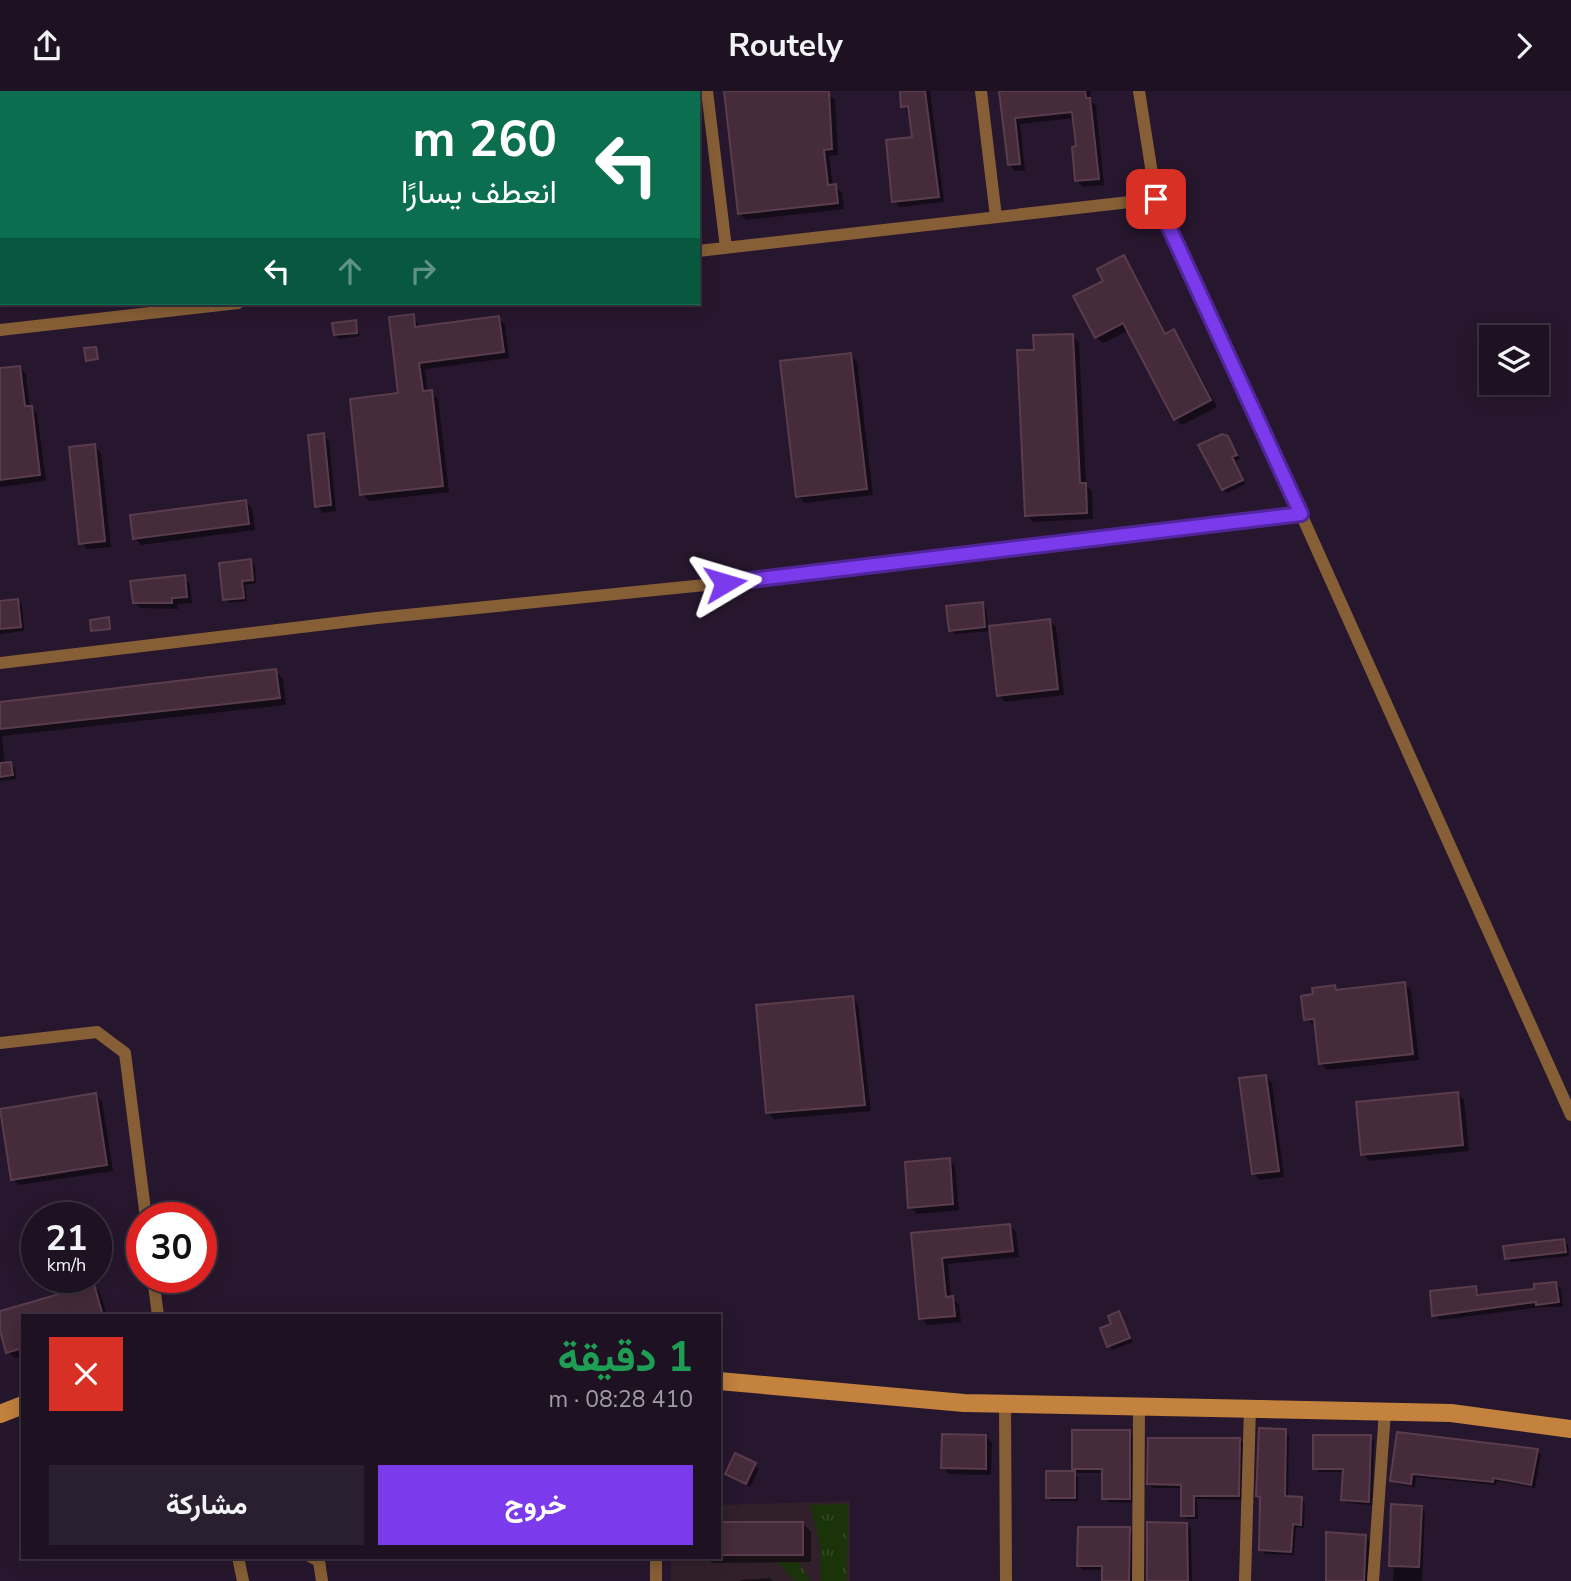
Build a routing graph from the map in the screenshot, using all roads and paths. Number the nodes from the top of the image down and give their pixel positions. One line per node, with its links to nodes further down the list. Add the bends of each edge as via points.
1 (707, 91): 6 (street)
2 (981, 91): 5 (street)
3 (1139, 91): 4 (street)
4 (1156, 199): 5 (street); 10 (street)
5 (996, 217): 6 (street)
6 (726, 248): 7 (street)
7 (700, 251)
8 (220, 305): 9 (street)
9 (0, 330)
10 (1301, 514): 11 (street); 13 (street)
11 (0, 663)
12 (0, 1043): 14 (street, via 97,1033 125,1053)
13 (1571, 1115)
14 (144, 1202)
15 (155, 1293): 16 (street)
16 (158, 1314)
17 (721, 1381): 18 (street)
18 (1005, 1403): 20 (street); 31 (street)
19 (21, 1406): 23 (street)
20 (1139, 1406): 21 (street); 32 (street)
21 (1250, 1408): 22 (street); 33 (street)
22 (1385, 1411): 24 (street, via 1451,1413); 34 (street)
23 (0, 1414)
24 (1571, 1429)
25 (239, 1559): 28 (street)
26 (315, 1559): 29 (street)
27 (656, 1559): 30 (street)
28 (243, 1581)
29 (322, 1581)
30 (656, 1581)
31 (1006, 1581)
32 (1138, 1581)
33 (1245, 1581)
34 (1373, 1581)

